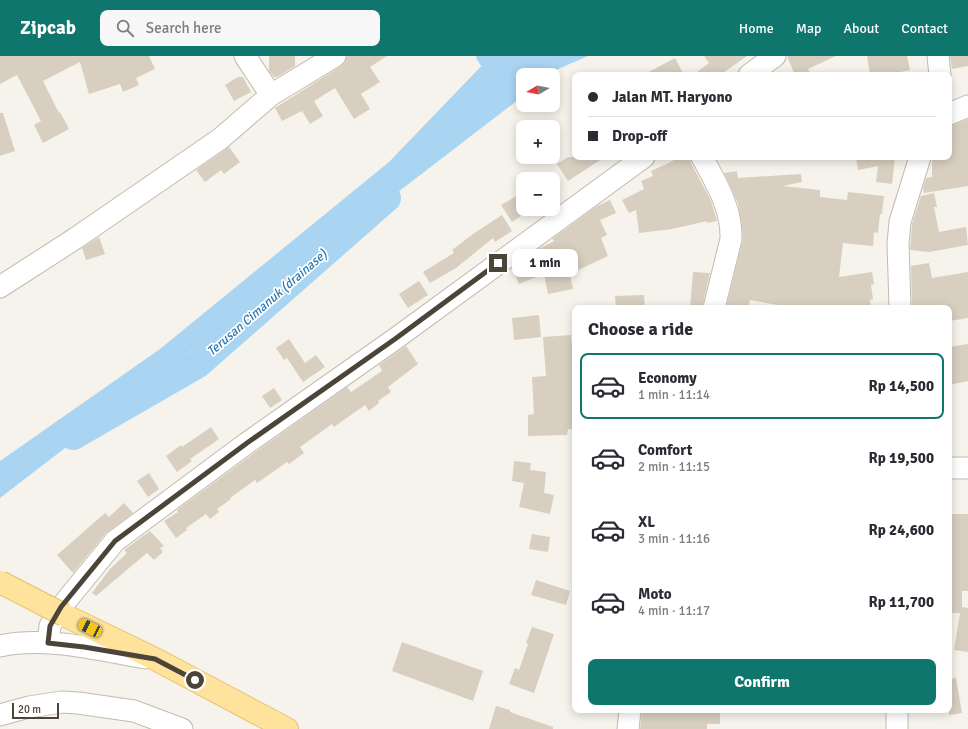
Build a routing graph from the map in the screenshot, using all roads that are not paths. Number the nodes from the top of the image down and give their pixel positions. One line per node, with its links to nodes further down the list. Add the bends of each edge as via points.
1 (245, 56): 7 (street)
2 (335, 56): 7 (street)
3 (775, 56): 5 (street)
4 (938, 56): 6 (street)
5 (753, 72)
6 (940, 72)
7 (271, 95): 13 (street, via 220,139)
8 (968, 106): 9 (street)
9 (952, 113)
10 (640, 160): 19 (street, via 115,541 61,607 50,626)
11 (703, 160): 14 (street, via 726,206 731,229 731,239)
12 (919, 160): 15 (street, via 900,222)
13 (0, 287)
14 (715, 305)
15 (900, 305)
16 (952, 468): 17 (street)
17 (968, 468)
18 (0, 582): 21 (main road, bridge)
19 (48, 643): 20 (street); 21 (street)
20 (0, 646)
21 (155, 659): 26 (main road)
22 (630, 713): 27 (street)
23 (897, 713): 28 (street)
24 (0, 715): 25 (street, via 29,707 78,702 134,711)
25 (182, 729)
26 (287, 729)
27 (628, 729)
28 (897, 729)

